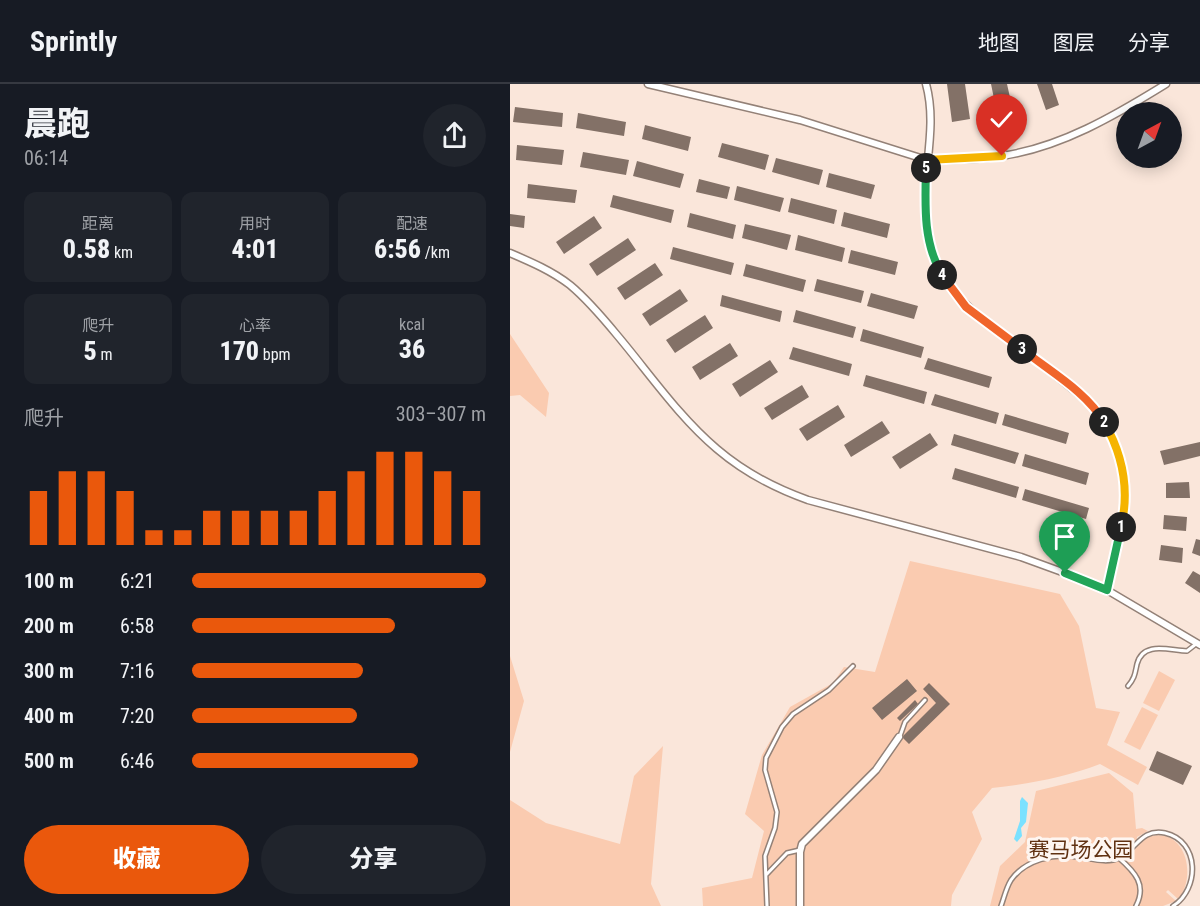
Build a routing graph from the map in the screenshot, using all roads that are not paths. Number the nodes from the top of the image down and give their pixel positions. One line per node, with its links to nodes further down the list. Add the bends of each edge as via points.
1 (648, 84): 4 (street, via 800,120)
2 (926, 84): 4 (street, via 931,116)
3 (1166, 84): 4 (street, via 1091,126 1041,147 1002,156)
4 (927, 160): 6 (street, via 926,224 940,273 966,307 1091,405 1118,449 1126,484 1125,502)
5 (510, 253): 6 (street, via 570,285 716,449 776,489 1021,557)
6 (1107, 590): 7 (street)
7 (1198, 644): 9 (lane, via 1188,651 1146,651)
8 (853, 666): 14 (lane, via 829,690 793,714 766,758 765,770 777,812 765,856)
9 (1128, 686)
10 (925, 700): 11 (lane, via 905,722)
11 (900, 737): 12 (street, via 876,770 806,840)
12 (801, 850): 14 (lane, via 787,853); 16 (street)
13 (1119, 858): 17 (lane, via 1099,861 1069,856 1033,862 1010,881); 18 (lane, via 1139,880 1141,894); 19 (lane, via 1151,833 1164,833 1183,842 1195,861 1195,877 1186,895)
14 (765, 877): 15 (lane)
15 (767, 906)
16 (800, 906)
17 (1000, 906)
18 (1136, 906)
19 (1173, 906)

